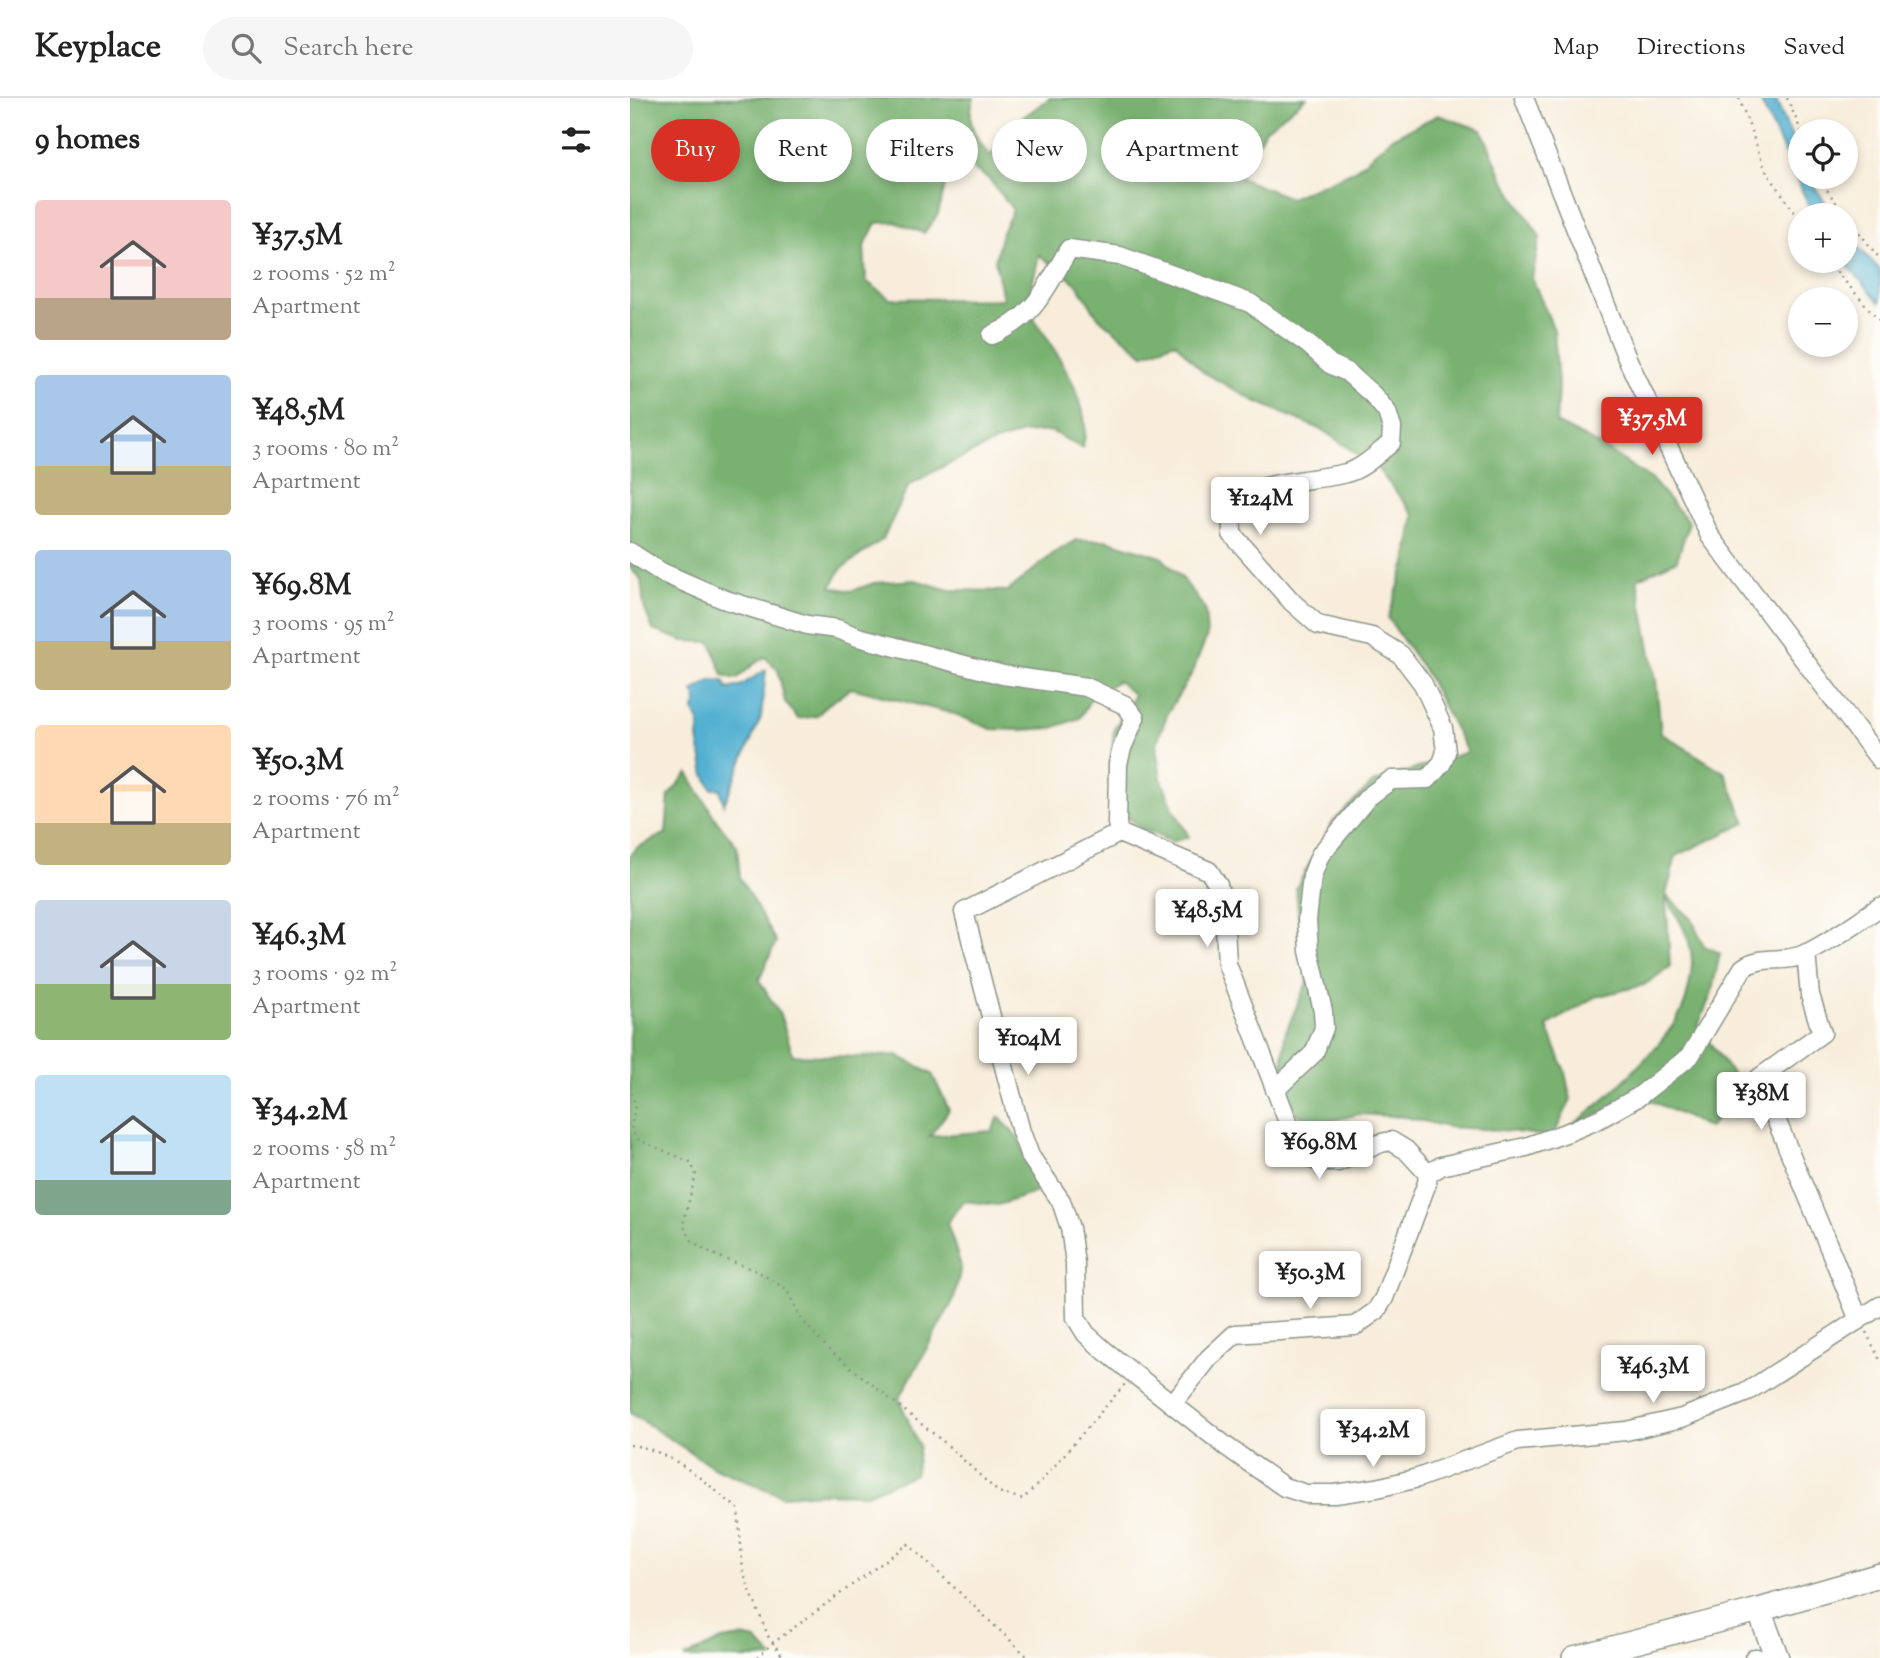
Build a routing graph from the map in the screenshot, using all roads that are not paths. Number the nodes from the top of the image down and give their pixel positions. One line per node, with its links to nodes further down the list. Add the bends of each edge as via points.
1 (1524, 98): 4 (street, via 1626,356 1710,536)
2 (992, 335): 8 (street, via 1033,310 1069,249 1120,256 1250,303 1346,372 1387,412 1391,443 1363,466 1348,473 1251,490 1236,502 1232,515 1232,534 1318,625 1372,637 1401,655 1423,684 1443,728 1446,752 1428,779 1391,780 1368,797 1320,855 1312,876 1307,920 1324,1028 1314,1054)
3 (630, 552): 5 (street, via 723,599 807,625 837,629 1003,675 1086,687 1125,705 1135,718 1118,764)
4 (1880, 760)
5 (1119, 833): 8 (street, via 1209,871 1218,885 1227,964); 12 (street, via 964,912 1021,1132 1030,1156 1061,1201 1070,1228 1076,1318 1096,1343)
6 (1880, 907): 7 (street)
7 (1806, 953): 9 (street, via 1792,959 1753,960 1742,968 1690,1056 1638,1097 1571,1132 1441,1166); 11 (street, via 1810,995 1822,1033 1759,1078)
8 (1275, 1090): 9 (street, via 1293,1135 1312,1158 1338,1162 1391,1141)
9 (1428, 1174): 12 (street, via 1376,1311 1355,1326 1235,1335 1209,1358)
10 (1880, 1306): 11 (street)
11 (1859, 1320): 12 (street, via 1745,1393 1682,1418 1626,1431 1518,1441 1418,1478 1335,1494 1306,1494 1284,1487)
12 (1173, 1403)
13 (1880, 1575): 14 (main road)
14 (1759, 1610): 15 (main road); 16 (main road)
15 (1574, 1658)
16 (1777, 1658)

